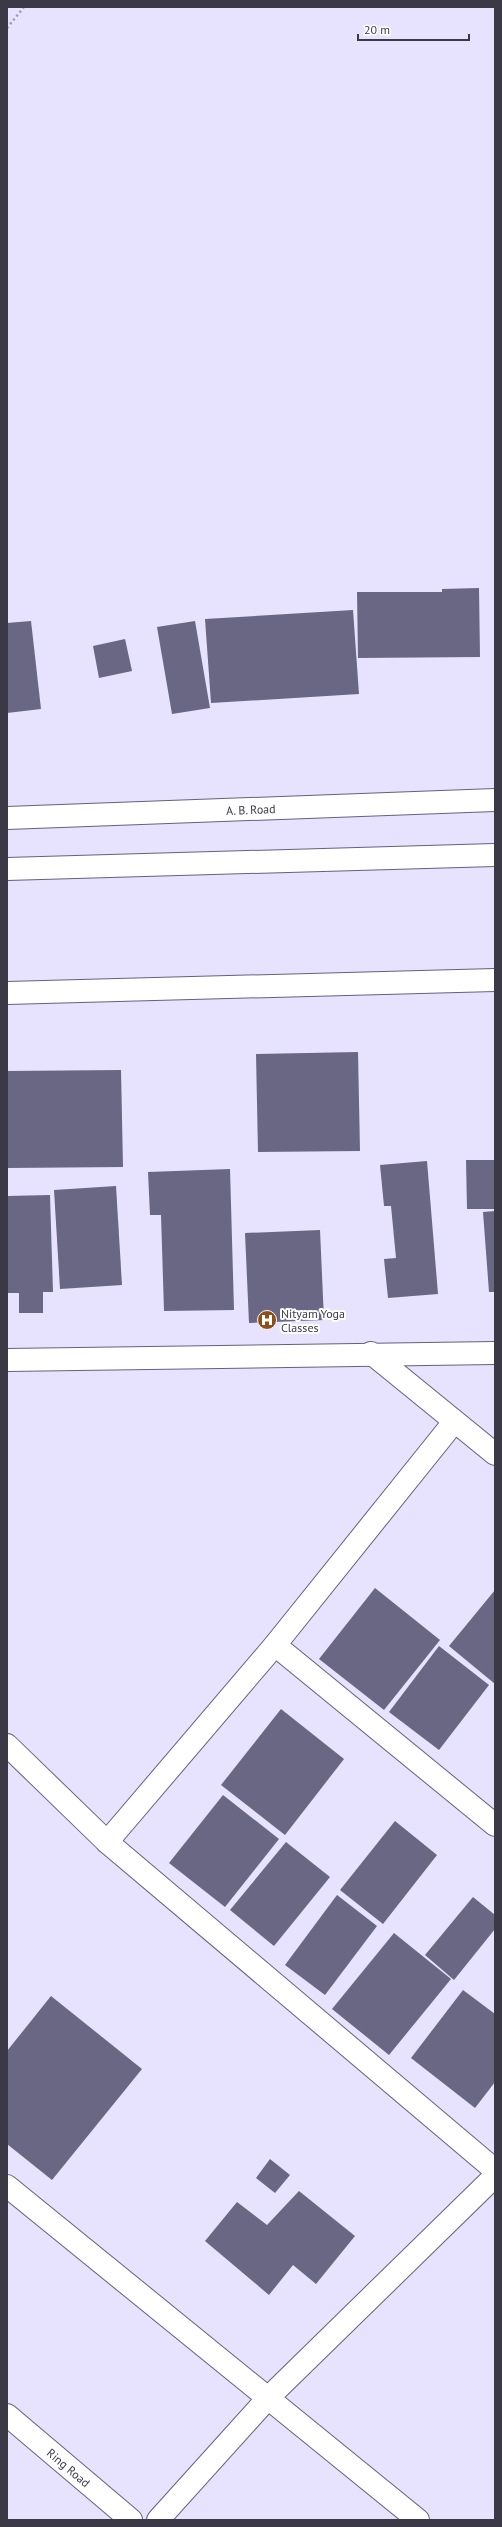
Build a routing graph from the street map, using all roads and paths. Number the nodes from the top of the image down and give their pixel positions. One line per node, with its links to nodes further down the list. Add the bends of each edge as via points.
1 (24, 7): 2 (path)
2 (7, 28)
3 (495, 800): 4 (main road, A. B. Road)
4 (7, 818)
5 (495, 855): 6 (main road)
6 (7, 869)
7 (495, 980): 8 (main road)
8 (7, 993)
9 (371, 1353): 10 (main road); 11 (main road); 12 (main road)
10 (495, 1353)
11 (7, 1360)
12 (454, 1422): 13 (main road); 14 (main road)
13 (495, 1454)
14 (275, 1645): 16 (main road); 17 (main road)
15 (7, 1745): 17 (main road)
16 (495, 1825)
17 (107, 1842): 18 (main road)
18 (495, 2170)
19 (495, 2176): 21 (main road)
20 (7, 2186): 21 (main road)
21 (269, 2397): 24 (main road); 25 (main road)
22 (7, 2415): 23 (main road, Ring Road)
23 (131, 2520)
24 (158, 2520)
25 (418, 2520)

